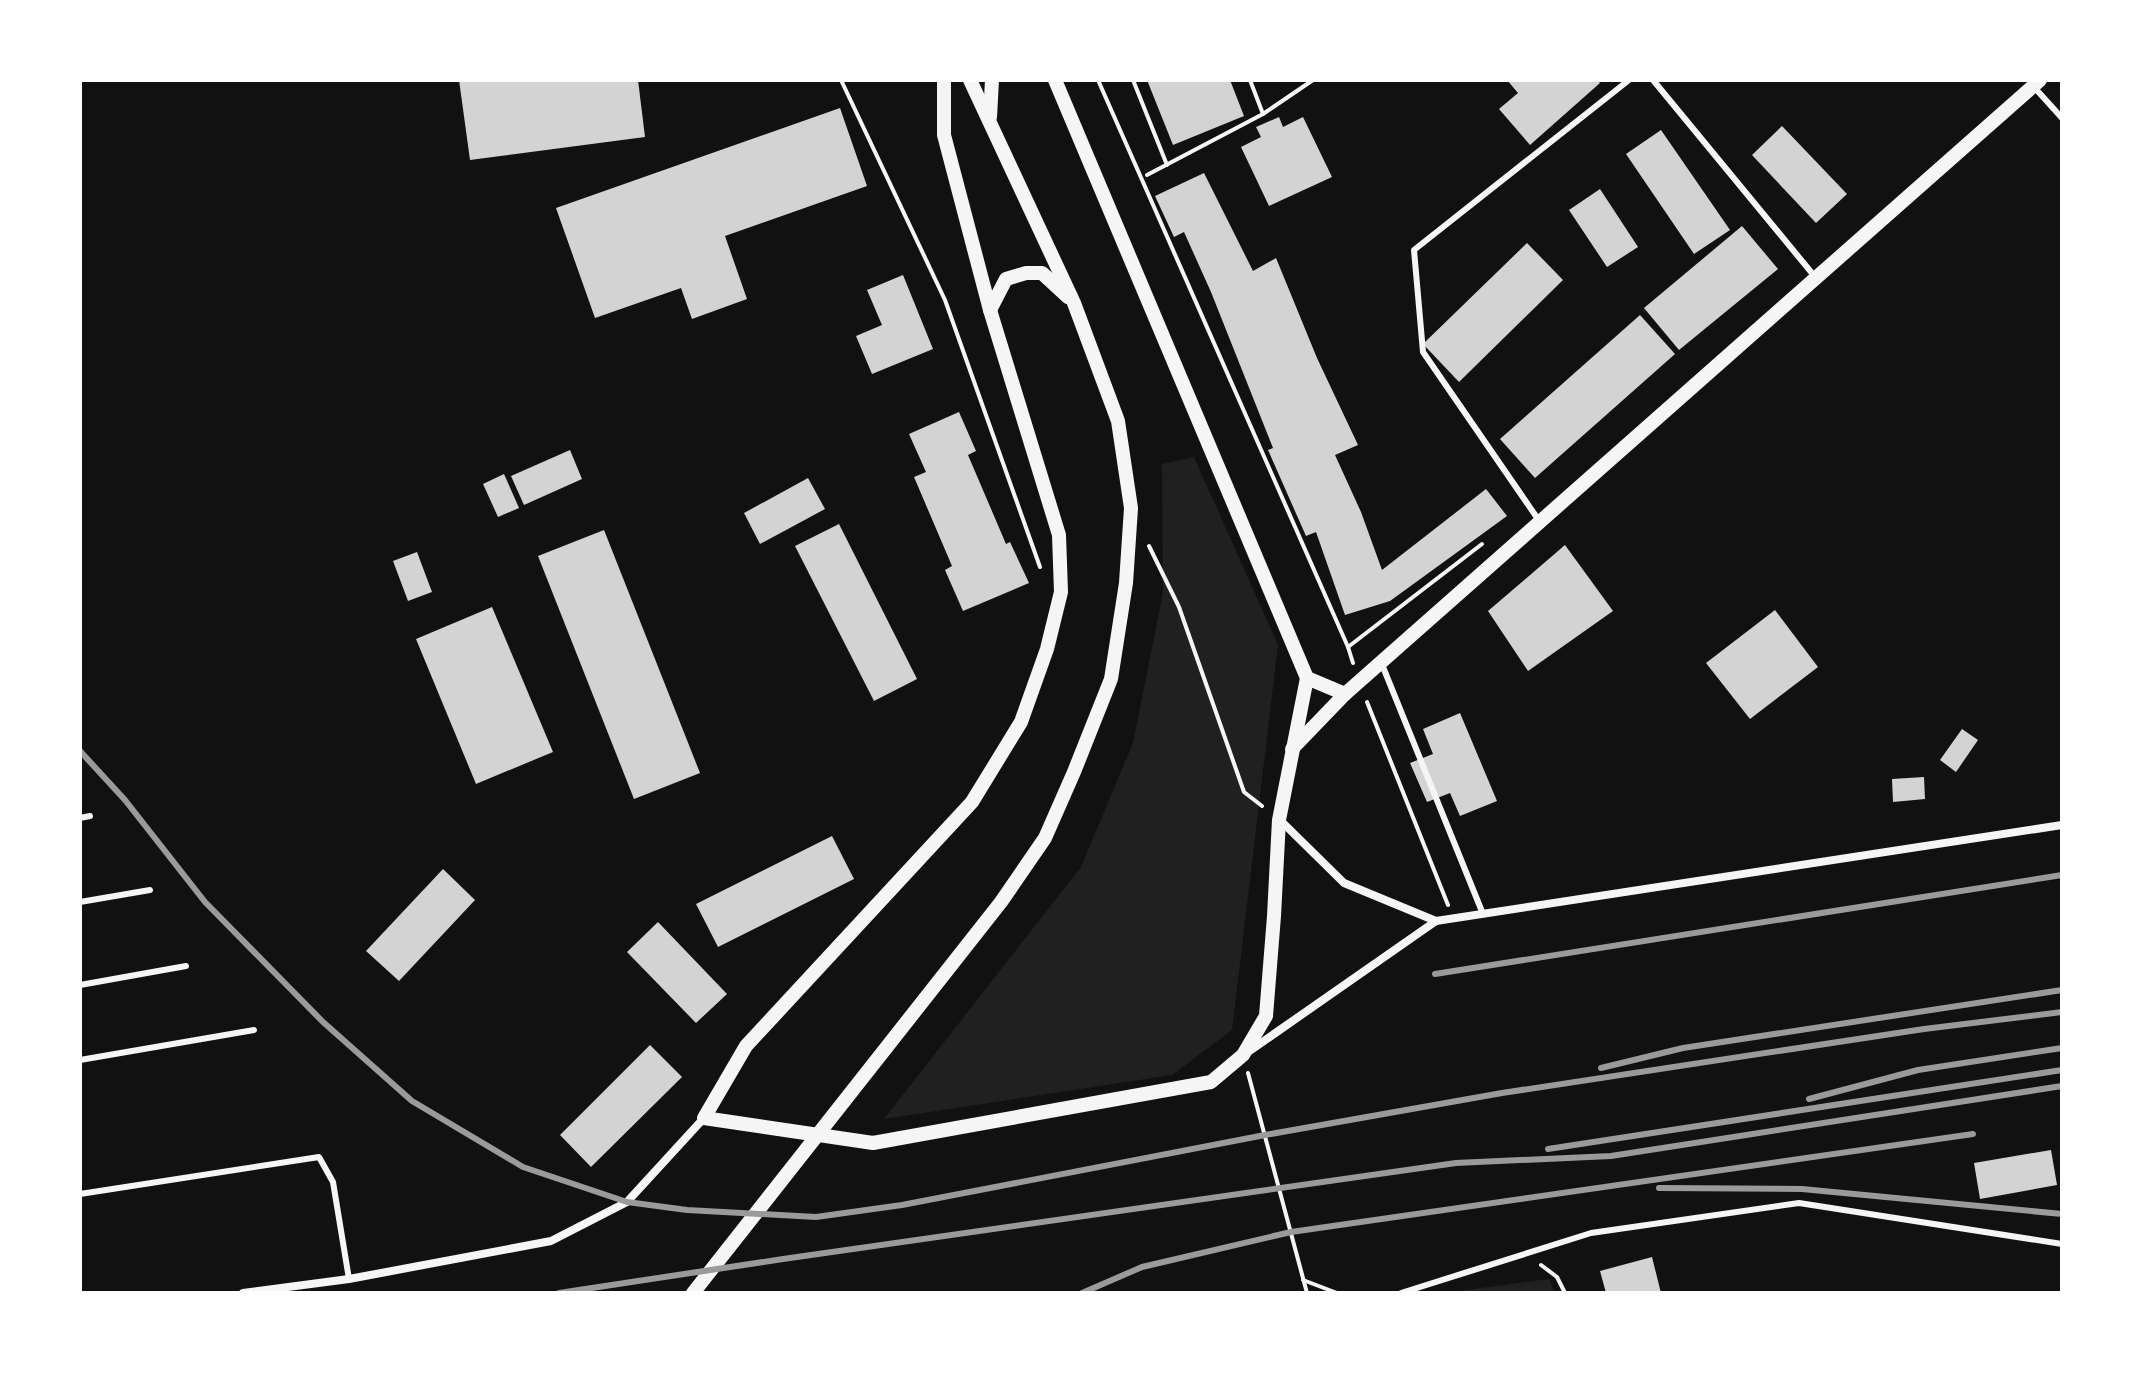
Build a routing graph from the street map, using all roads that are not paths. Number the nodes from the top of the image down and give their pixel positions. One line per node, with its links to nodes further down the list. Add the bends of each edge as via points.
1 (944, 80): 12 (street, via 944,135)
2 (970, 80): 9 (street)
3 (992, 80): 9 (street)
4 (1055, 80): 15 (street)
5 (1629, 80): 13 (lane, via 1414,250 1423,352)
6 (1653, 80): 10 (lane)
7 (2036, 83): 8 (lane); 10 (street)
8 (2062, 118)
9 (990, 122): 11 (street)
10 (1816, 278): 13 (street)
11 (1074, 303): 12 (street, via 1042,273 1026,273 1006,279); 36 (street, via 1118,421 1131,508 1111,679 1045,838 1001,902)
12 (990, 310): 31 (street, via 1059,535 1061,592 1047,649 1021,722 972,802 746,1046)
13 (1540, 522): 14 (street)
14 (1381, 662): 16 (street); 24 (lane)
15 (1307, 678): 16 (street); 17 (street)
16 (1345, 694): 17 (street)
17 (1292, 749): 20 (street)
18 (90, 816): 19 (lane)
19 (80, 818)
20 (1279, 820): 25 (street, via 1344,883); 29 (street, via 1266,1016)
21 (2062, 825): 24 (street)
22 (150, 890): 23 (lane)
23 (80, 902)
24 (1483, 914): 25 (street)
25 (1436, 921): 29 (street)
26 (186, 966): 27 (lane)
27 (80, 985)
28 (254, 1030): 30 (lane)
29 (1243, 1055): 31 (street, via 1211,1082 873,1143)
30 (80, 1060)
31 (704, 1118): 34 (street, via 627,1202 551,1241)
32 (80, 1194): 34 (lane, via 319,1157 333,1182)
33 (2062, 1244): 37 (lane, via 1799,1203 1591,1233)
34 (349, 1279): 35 (street)
35 (243, 1293)
36 (693, 1293)
37 (1401, 1293)

